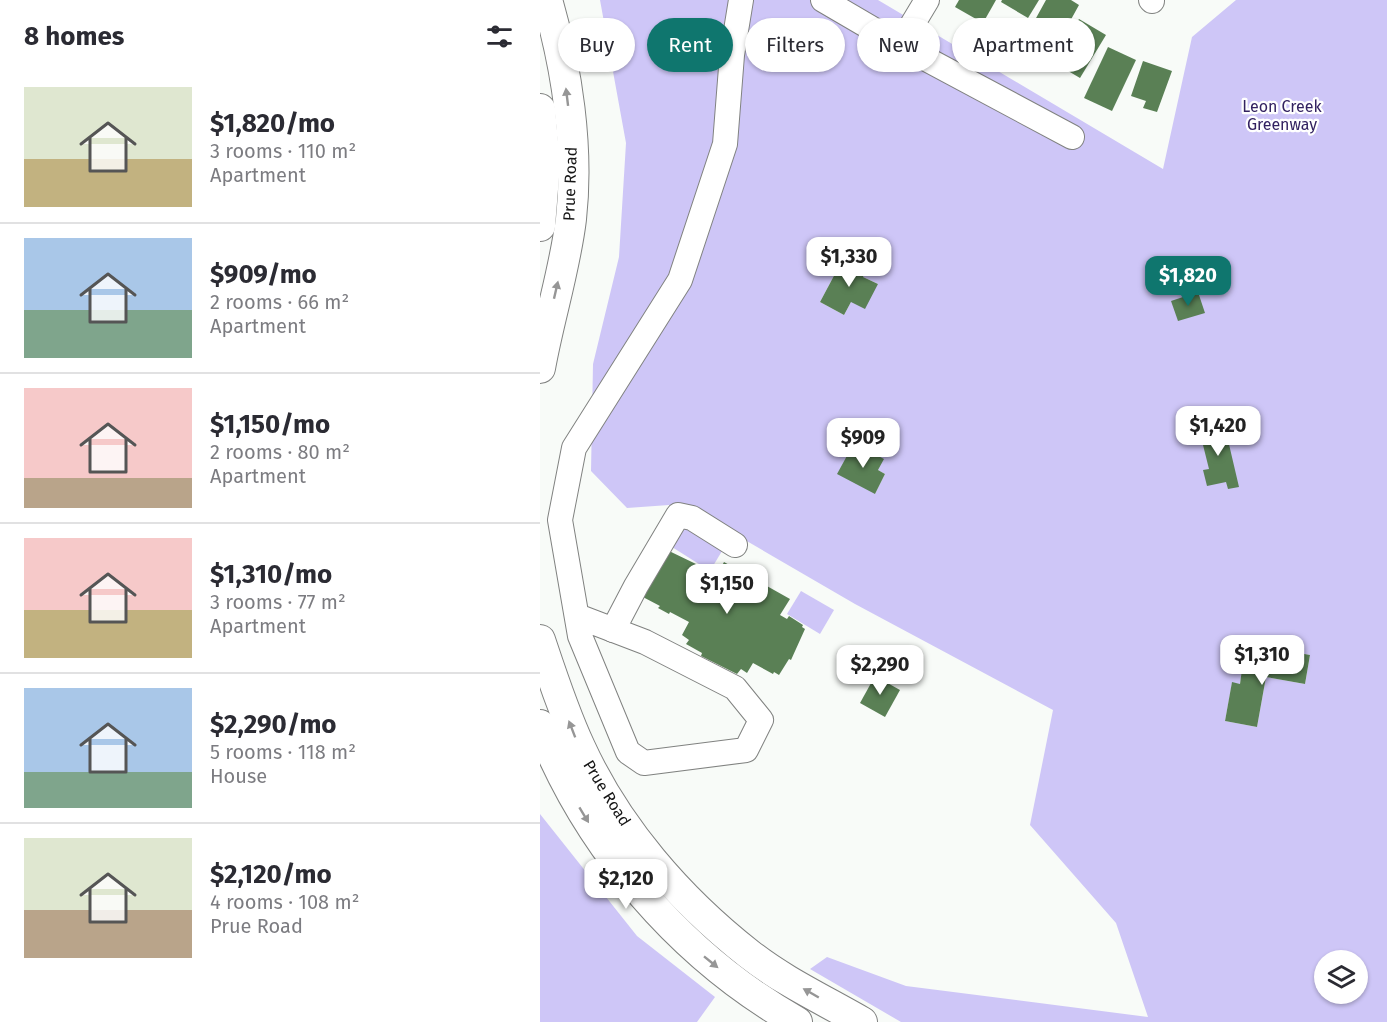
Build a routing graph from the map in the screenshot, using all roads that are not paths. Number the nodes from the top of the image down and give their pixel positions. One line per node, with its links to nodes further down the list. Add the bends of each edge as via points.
1 (547, 0): 11 (main road, Prue Road, one-way to 1, via 571,219 573,163 565,78)
2 (741, 0): 13 (street, via 725,144 680,280 574,448 560,520)
3 (823, 0): 6 (street)
4 (927, 0): 5 (street)
5 (916, 18)
6 (857, 20)
7 (940, 66): 9 (street)
8 (540, 109): 10 (main road, Prue Road, via 545,164)
9 (1072, 137)
10 (540, 226)
11 (540, 368)
12 (735, 545): 14 (street, via 692,518 678,515)
13 (577, 616): 14 (street); 14 (street, via 580,636 628,752 644,763 746,750 761,720 735,688)
14 (613, 630)
15 (540, 640): 18 (main road, Prue Road, one-way to 15, via 750,954 678,891 609,803 579,747)
16 (540, 725): 17 (main road, Prue Road, one-way to 17, via 553,759 585,818 656,910 699,953)
17 (797, 1022)
18 (862, 1022)

